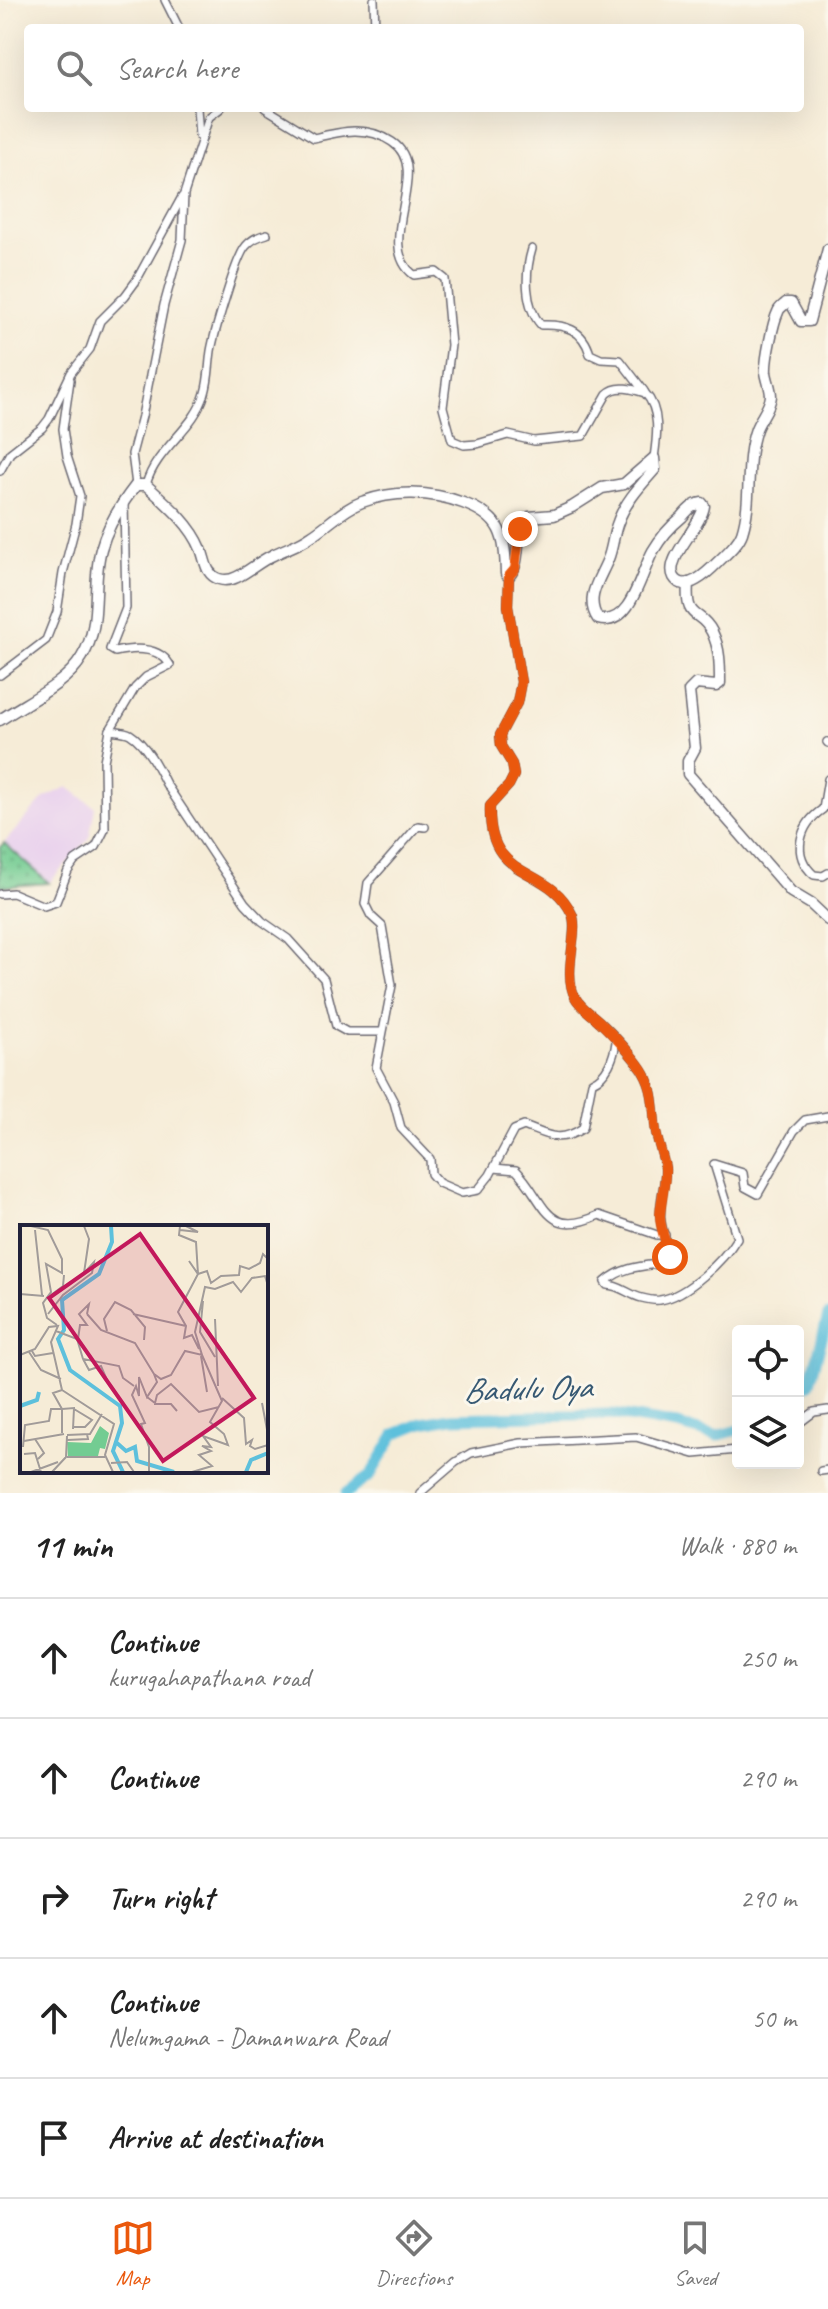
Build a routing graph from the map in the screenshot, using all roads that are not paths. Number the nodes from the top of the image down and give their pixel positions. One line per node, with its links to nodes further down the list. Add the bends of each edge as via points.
1 (165, 0): 3 (street)
2 (374, 0): 4 (street)
3 (177, 24)
4 (375, 24)
5 (197, 112): 8 (street)
6 (216, 112): 8 (street)
7 (272, 112): 14 (street, via 314,138 368,131 402,149 408,174 398,234 403,257 414,275 436,272 445,279 451,345 443,407 452,440 464,445 508,435 534,441 583,436 612,390)
8 (200, 138): 9 (street)
9 (184, 194): 13 (street, via 136,281 100,321 90,349); 17 (street, via 182,240 132,454)
10 (267, 234): 17 (street, via 246,246 236,263 200,410 165,448)
11 (532, 249): 14 (street, via 527,279 536,319 541,325 560,324 576,331 590,354 620,360)
12 (828, 249): 20 (street, via 809,321 801,321 791,303 778,310 765,369 771,394 751,449 742,532 725,555)
13 (71, 373): 16 (street, via 49,419 10,453); 21 (street, via 63,429 80,496 57,612 46,640)
14 (645, 393): 15 (street, via 658,431)
15 (654, 458): 19 (street, via 624,484 602,488 554,515 529,517 520,529 515,569); 20 (street, via 655,469 618,521 593,589 594,613 605,621 622,614 653,550 676,522 702,503 703,515 672,568 674,578)
16 (0, 471)
17 (141, 485): 18 (street); 19 (street, via 166,503 193,535 211,574 222,580 234,579 296,546 362,502 414,493 452,499 489,515 505,545)
18 (124, 501): 22 (street, via 101,548 97,614 82,658); 23 (street, via 126,608 110,649 154,651 170,665 135,688)
19 (509, 576): 30 (street, via 508,606 521,682 517,703 500,735 514,775 490,806 489,824 494,844 514,868 538,879 569,907 575,919 570,951 576,1000)
20 (688, 583): 28 (street, via 692,613 710,628 719,648 720,683 696,684 689,691 695,748 688,774 791,892)
21 (0, 675)
22 (0, 720)
23 (110, 730): 27 (street, via 104,761 105,829 96,847 75,861 56,902 44,906 13,893); 29 (street, via 129,734 140,744 245,903 324,979 336,1026 347,1032)
24 (828, 779): 26 (street, via 823,809 802,831 799,853 814,875)
25 (425, 827): 29 (street, via 418,826 368,883 365,904 382,926 392,985)
26 (828, 873)
27 (0, 894)
28 (828, 920)
29 (382, 1032): 32 (street, via 376,1068 401,1128 430,1159 431,1174 462,1193 478,1190)
30 (616, 1042): 32 (street, via 601,1079 592,1082 583,1128 556,1138 524,1126 514,1130); 33 (street, via 645,1074 655,1106 665,1169 660,1220)
31 (828, 1116): 33 (street, via 805,1120 794,1131 758,1194 745,1187 743,1173 714,1164 737,1238 716,1267 661,1300 607,1285 629,1268 666,1263 670,1257)
32 (494, 1168): 33 (street, via 516,1170 532,1187 540,1207 564,1224 599,1215)
33 (665, 1235)
34 (828, 1410): 35 (street)
35 (804, 1420)
36 (732, 1451): 37 (street, via 694,1454 636,1437 521,1443 471,1453)
37 (420, 1493)

